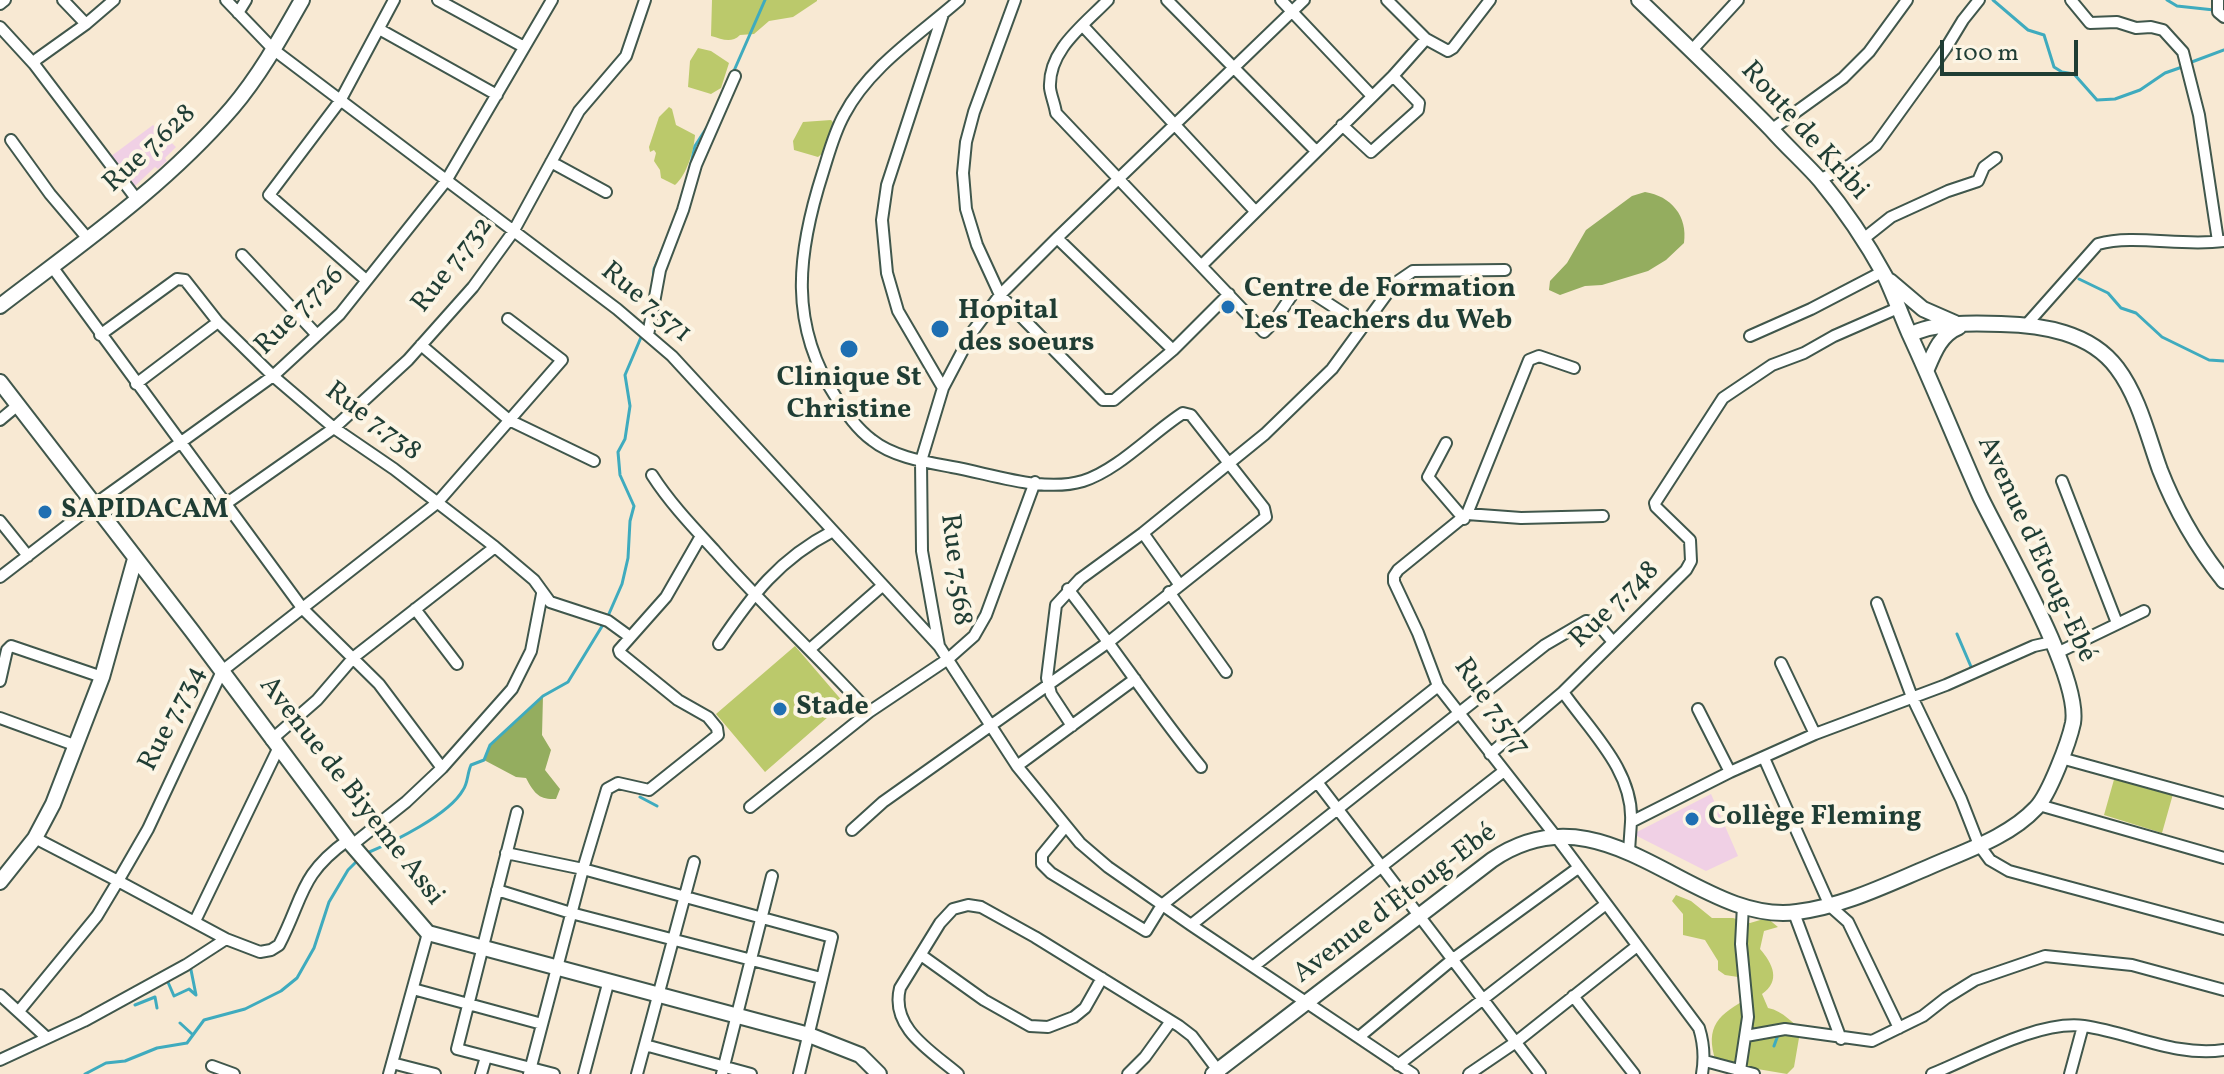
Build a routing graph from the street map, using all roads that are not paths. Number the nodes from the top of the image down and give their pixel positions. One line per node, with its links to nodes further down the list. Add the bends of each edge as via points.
1 (5, 0): 25 (street)
2 (63, 0): 30 (street)
3 (114, 0): 30 (street)
4 (226, 0): 27 (street, Rue 7.571)
5 (246, 0): 27 (street)
6 (302, 0): 36 (main road, Rue 7.628)
7 (394, 0): 33 (street)
8 (438, 0): 35 (street)
9 (552, 0): 35 (street, Rue 7.726)
10 (645, 0): 51 (street, Rue 7.732, via 626,56 579,111)
11 (959, 0): 28 (street)
12 (1015, 0): 70 (street, via 974,112 963,173 966,209)
13 (1108, 0): 31 (street)
14 (1167, 0): 39 (street)
15 (1281, 0): 26 (street)
16 (1304, 0): 26 (street, Rue 7.568)
17 (1387, 0): 34 (street)
18 (1490, 0): 34 (street, via 1450,51)
19 (1738, 0): 37 (street)
20 (1907, 0): 47 (street, via 1843,78)
21 (1979, 0): 53 (street, via 1876,145)
22 (2071, 0): 62 (street, via 2090,23 2163,30 2183,52)
23 (2218, 0): 29 (street)
24 (1642, 1): 37 (main road, Route de Kribi)
25 (0, 4)
26 (1292, 12): 39 (street, Rue 7.568); 43 (street)
27 (238, 13): 36 (street, Rue 7.571)
28 (943, 14): 90 (street, via 887,185 882,220 887,273 898,311); 98 (street, via 903,46 843,116 815,197 800,281 809,342 851,421 874,442)
29 (2224, 17)
30 (86, 24): 38 (street)
31 (1083, 26): 45 (street); 52 (street, via 1064,43 1054,63 1050,87 1056,113)
32 (0, 27): 38 (street)
33 (379, 29): 42 (street); 44 (street)
34 (1426, 39): 41 (street)
35 (524, 47): 42 (street, Rue 7.726)
36 (274, 50): 44 (street, Rue 7.571); 56 (main road, Rue 7.628, via 234,106)
37 (1692, 50): 47 (main road, Route de Kribi)
38 (34, 64): 56 (street)
39 (1234, 68): 45 (street, Rue 7.568); 49 (street)
40 (735, 76): 80 (street, via 696,165 660,270)
41 (1393, 76): 43 (street); 46 (street, via 1419,103 1418,110 1371,152)
42 (497, 95): 54 (street, Rue 7.726)
43 (1372, 96): 46 (street)
44 (340, 101): 54 (street, Rue 7.571); 68 (street, via 269,195)
45 (1175, 125): 52 (street, Rue 7.568); 57 (street)
46 (1342, 125): 49 (street)
47 (1771, 130): 53 (main road, Route de Kribi)
48 (11, 140): 60 (street)
49 (1316, 151): 57 (street)
50 (1996, 158): 61 (street, via 1978,181 1891,217)
51 (551, 162): 55 (street); 58 (street, Rue 7.732)
52 (1119, 177): 59 (street, Rue 7.568); 64 (street)
53 (1819, 180): 61 (main road, Route de Kribi)
54 (446, 181): 58 (street, Rue 7.571); 68 (street, Rue 7.726)
55 (606, 192)
56 (138, 201): 60 (main road, Rue 7.628)
57 (1255, 211): 64 (street)
58 (513, 232): 80 (street, Rue 7.571); 83 (street, Rue 7.732)
59 (1057, 238): 70 (street, Rue 7.568); 84 (street)
60 (89, 240): 65 (main road, Rue 7.628)
61 (1862, 240): 67 (main road, Route de Kribi)
62 (2221, 241): 75 (street, via 2098,244)
63 (242, 255): 79 (street)
64 (1203, 264): 69 (street)
65 (53, 268): 71 (main road, Rue 7.628); 78 (street)
66 (1505, 270): 77 (street, via 1413,271 1394,284)
67 (1883, 274): 72 (main road, Route de Kribi); 76 (main road, via 1923,309); 82 (street)
68 (366, 280): 79 (street, Rue 7.726)
69 (1229, 294): 77 (street, via 1264,332 1300,285); 84 (street)
70 (1000, 295): 84 (street, via 1103,400 1114,400); 90 (street, Rue 7.568, via 973,331)
71 (1, 303)
72 (1898, 308): 81 (main road, Route de Kribi); 130 (street, Rue 7.748, via 1772,365 1723,398 1655,503 1690,540 1691,561)
73 (508, 319): 93 (street, Rue 7.734, via 562,360)
74 (218, 322): 78 (street, Rue 7.738, via 185,280 177,279); 87 (street, Rue 7.738); 89 (street)
75 (2027, 324): 76 (main road); 116 (main road, via 2067,334 2117,368 2187,531)
76 (1963, 325): 81 (main road); 86 (main road, via 1936,348)
77 (1363, 326): 99 (street, via 1332,369)
78 (100, 335): 89 (street)
79 (317, 335): 87 (street, Rue 7.726)
80 (648, 335): 109 (street, Rue 7.571)
81 (1910, 335): 86 (main road, Avenue d'Etoug-Ebé)
82 (1750, 336)
83 (421, 345): 93 (street); 94 (street, Rue 7.732)
84 (1173, 350)
85 (1574, 368): 107 (street, Rue 7.577, via 1539,356 1529,360)
86 (1927, 369): 133 (main road, Avenue d'Etoug-Ebé)
87 (273, 376): 94 (street, Rue 7.738); 95 (street, Rue 7.726)
88 (0, 382): 91 (main road, Avenue de Biyeme Assi)
89 (136, 384): 95 (street)
90 (943, 388): 98 (street, Rue 7.568)
91 (18, 405): 92 (street); 105 (main road, Avenue de Biyeme Assi)
92 (0, 420)
93 (509, 420): 97 (street); 104 (street, Rue 7.734)
94 (334, 428): 103 (street, Rue 7.732); 104 (street, Rue 7.738)
95 (181, 442): 103 (street); 105 (street, Rue 7.726)
96 (1446, 443): 107 (street, via 1428,477)
97 (594, 461)
98 (921, 461): 102 (street); 132 (street, Rue 7.568, via 922,551)
99 (1230, 465): 102 (street, via 1191,415 1183,413 1101,474 1070,484); 110 (street); 117 (street, via 1266,517)
100 (652, 475): 111 (street)
101 (2062, 481): 127 (street)
102 (1035, 482): 136 (street, via 986,615 974,636)
103 (227, 503): 124 (street)
104 (437, 503): 112 (street, Rue 7.738); 124 (street, Rue 7.734)
105 (95, 504): 113 (street, Rue 7.726); 114 (main road, Avenue de Biyeme Assi)
106 (1603, 516): 107 (street)
107 (1466, 517): 145 (street, Rue 7.577, via 1394,576)
108 (0, 521): 113 (street)
109 (833, 531): 118 (street, Rue 7.571); 122 (street, via 802,547)
110 (1143, 533): 117 (street); 119 (street)
111 (701, 536): 122 (street); 128 (street, via 666,597)
112 (495, 547): 121 (street, Rue 7.738, via 534,580); 125 (street)
113 (28, 556): 115 (street, Rue 7.726)
114 (135, 559): 139 (main road, Avenue de Biyeme Assi); 141 (main road)
115 (0, 577)
116 (2224, 581)
117 (1179, 584): 120 (street)
118 (882, 586): 132 (street, Rue 7.571); 134 (street)
119 (1068, 589): 129 (street); 144 (street, via 1056,605)
120 (1169, 592): 129 (street); 140 (street)
121 (542, 594): 128 (street, Rue 7.738, via 559,606 608,621); 162 (street, via 523,670)
122 (753, 594): 131 (street); 134 (street)
123 (1877, 603): 147 (street)
124 (303, 609): 135 (street); 139 (street, Rue 7.734)
125 (415, 609): 135 (street); 138 (street)
126 (2144, 611): 127 (street)
127 (2117, 623): 133 (street)
128 (630, 637): 184 (street, via 620,653 708,717 718,735 649,790 618,783 607,789)
129 (1110, 641): 142 (street); 144 (street)
130 (1613, 642): 146 (street, Rue 7.748); 150 (street, via 1597,623 1586,621 1545,645)
131 (719, 644)
132 (939, 646): 136 (street, Rue 7.568)
133 (2054, 648): 147 (street, via 2034,646); 159 (main road, Avenue d'Etoug-Ebé, via 2074,710)
134 (810, 649): 149 (street)
135 (354, 657): 155 (street); 162 (street)
136 (948, 659): 149 (street); 153 (street, Rue 7.568)
137 (1781, 663): 154 (street)
138 (457, 664)
139 (222, 671): 155 (main road, Avenue de Biyeme Assi); 186 (street, Rue 7.734)
140 (1226, 672)
141 (102, 677): 143 (street, via 11,646); 156 (main road)
142 (1135, 679): 152 (street); 161 (street)
143 (0, 681)
144 (1049, 685): 152 (street); 153 (street)
145 (1438, 686): 150 (street, Rue 7.577); 165 (street)
146 (1563, 692): 157 (street, Rue 7.748); 171 (street, via 1603,744 1629,790)
147 (1912, 697): 154 (street); 177 (street)
148 (1698, 709): 164 (street)
149 (869, 712): 168 (street)
150 (1459, 715): 157 (street, Rue 7.577); 169 (street)
151 (0, 718): 156 (street)
152 (1072, 726): 160 (street)
153 (991, 728): 160 (street, Rue 7.568); 173 (street)
154 (1815, 734): 158 (street)
155 (275, 745): 176 (main road, Avenue de Biyeme Assi); 198 (street)
156 (77, 746): 174 (main road)
157 (1490, 754): 163 (street, Rue 7.577)
158 (1764, 758): 164 (street); 193 (street)
159 (2061, 758): 166 (street); 167 (main road, Avenue d'Etoug-Ebé)
160 (1017, 766): 172 (street, Rue 7.568)
161 (1201, 767)
162 (442, 768): 176 (street)
163 (1504, 771): 175 (street, Rue 7.577); 182 (street)
164 (1730, 772): 171 (street)
165 (1317, 782): 169 (street); 191 (street)
166 (2224, 803)
167 (2039, 805): 177 (main road, Avenue d'Etoug-Ebé); 180 (street)
168 (750, 807)
169 (1338, 810): 182 (street); 199 (street)
170 (517, 812): 179 (street)
171 (1631, 822): 178 (street)
172 (1065, 827): 191 (street, Rue 7.568, via 1089,853); 191 (street, via 1042,855 1042,864 1051,873 1144,931)
173 (852, 830)
174 (35, 838): 186 (street); 187 (main road)
175 (1557, 838): 178 (main road, Avenue d'Etoug-Ebé); 183 (street, Rue 7.577); 197 (main road, Avenue d'Etoug-Ebé, via 1504,852)
176 (350, 843): 201 (main road, Avenue de Biyeme Assi); 202 (street, via 317,865 279,945 260,952)
177 (1979, 845): 193 (main road, Avenue d'Etoug-Ebé); 200 (street, via 1990,860 2009,871)
178 (1629, 851): 192 (main road, Avenue d'Etoug-Ebé)
179 (506, 853): 184 (street); 188 (street)
180 (2224, 858)
181 (694, 862): 189 (street)
182 (1382, 866): 197 (street); 209 (street)
183 (1578, 868): 190 (street, Rue 7.577); 208 (street)
184 (583, 869): 189 (street); 194 (street)
185 (772, 876): 196 (street)
186 (118, 881): 198 (street); 222 (street, Rue 7.734, via 97,916)
187 (0, 882)
188 (497, 890): 194 (street); 205 (street)
189 (685, 895): 196 (street); 203 (street)
190 (1606, 904): 204 (street, Rue 7.577); 219 (street)
191 (1162, 905): 199 (street, Rue 7.568)
192 (1743, 905): 195 (main road, Avenue d'Etoug-Ebé); 229 (street)
193 (1830, 906): 195 (main road, Avenue d'Etoug-Ebé); 227 (street, via 1848,922)
194 (571, 913): 203 (street); 210 (street)
195 (1794, 913): 232 (street)
196 (761, 916): 207 (street); 211 (street, via 832,937)
197 (1418, 916): 208 (street); 220 (main road, Avenue d'Etoug-Ebé)
198 (195, 921): 202 (street)
199 (1191, 925): 209 (street, Rue 7.568)
200 (2224, 929)
201 (428, 933): 205 (main road, Avenue de Biyeme Assi); 214 (street)
202 (226, 939): 230 (street, via 84,1021)
203 (672, 939): 207 (street); 216 (street)
204 (1637, 946): 218 (street); 238 (street, Rue 7.577, via 1699,1028)
205 (482, 947): 210 (main road, Avenue de Biyeme Assi); 221 (street)
206 (921, 955): 212 (street, via 953,909 968,905 981,907); 212 (street, via 1030,1026 1063,1024 1074,1017); 255 (street, via 900,988 897,1009 914,1036)
207 (750, 959): 211 (street); 223 (street)
208 (1453, 959): 219 (street); 231 (street)
209 (1254, 966): 220 (street, Rue 7.568)
210 (557, 967): 213 (main road, Avenue de Biyeme Assi); 225 (street)
211 (821, 978): 228 (street)
212 (1102, 978): 224 (street)
213 (609, 980): 216 (main road, Avenue de Biyeme Assi); 250 (street)
214 (413, 989): 221 (street); 241 (street)
215 (2224, 990): 227 (street, via 2132,965 2045,956 1975,980)
216 (659, 994): 223 (main road, Avenue de Biyeme Assi); 234 (street)
217 (0, 995): 222 (street)
218 (1573, 996): 233 (street); 260 (street)
219 (1483, 999): 233 (street); 239 (street)
220 (1307, 1003): 231 (street, Rue 7.568); 245 (main road, Avenue d'Etoug-Ebé)
221 (468, 1004): 225 (street); 236 (street, via 457,1049)
222 (19, 1011): 230 (street)
223 (737, 1015): 228 (main road, Avenue de Biyeme Assi); 242 (street)
224 (1171, 1021): 245 (street, via 1192,1036); 256 (street)
225 (542, 1024): 244 (street)
226 (2083, 1026): 235 (street, via 2182,1051); 263 (street, via 2049,1027); 264 (street)
227 (1899, 1028): 232 (street, via 1872,1041)
228 (809, 1035): 253 (street); 254 (main road, Avenue de Biyeme Assi, via 860,1055)
229 (1746, 1036): 232 (street, via 1785,1029); 243 (street)
230 (46, 1037): 237 (street)
231 (1359, 1037): 239 (street, Rue 7.568)
232 (1841, 1039)
233 (1516, 1042): 258 (street); 259 (street)
234 (645, 1045): 242 (street); 251 (street)
235 (2224, 1050)
236 (486, 1057): 244 (street); 248 (street)
237 (0, 1060)
238 (1705, 1061): 243 (street); 261 (street, Rue 7.577)
239 (1398, 1065): 257 (street, Rue 7.568)
240 (212, 1066): 246 (street)
241 (391, 1069): 247 (street)
242 (723, 1070): 252 (street)
243 (1740, 1070): 262 (street)
244 (530, 1071): 249 (street)
245 (1218, 1073)
246 (234, 1074)
247 (435, 1074)
248 (481, 1074)
249 (554, 1074)
250 (584, 1074)
251 (637, 1074)
252 (751, 1074)
253 (799, 1074)
254 (879, 1074)
255 (958, 1074)
256 (1128, 1074)
257 (1413, 1074)
258 (1469, 1074)
259 (1540, 1074)
260 (1634, 1074)
261 (1702, 1074)
262 (1754, 1074)
263 (1932, 1074)
264 (2070, 1074)

